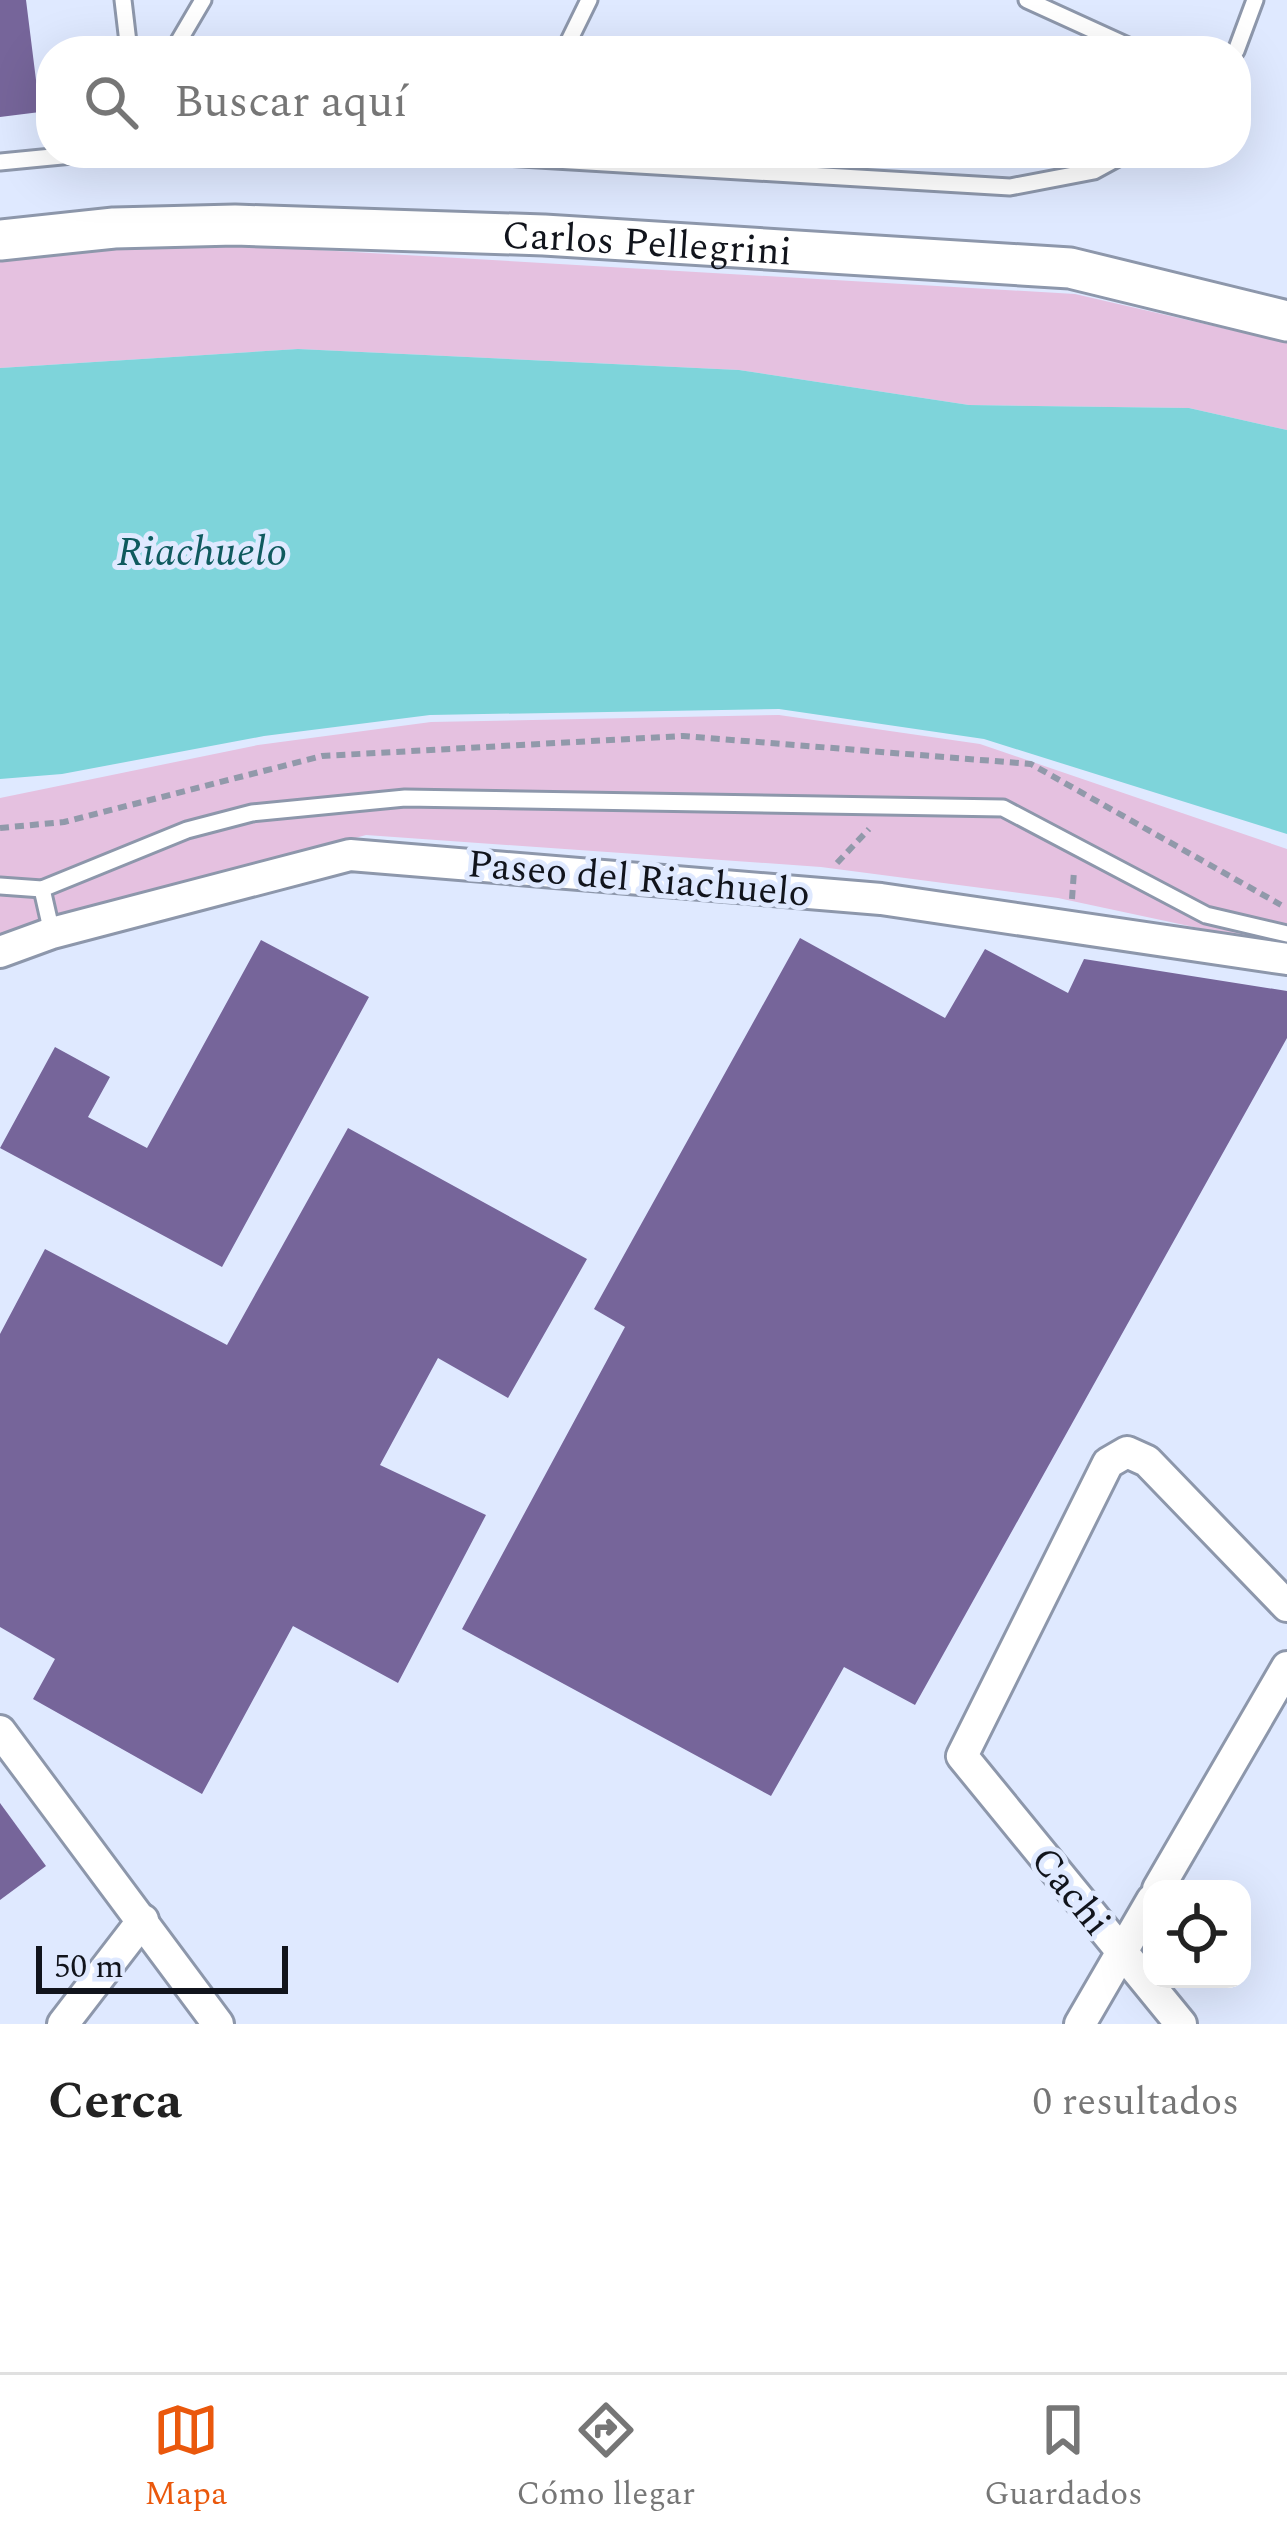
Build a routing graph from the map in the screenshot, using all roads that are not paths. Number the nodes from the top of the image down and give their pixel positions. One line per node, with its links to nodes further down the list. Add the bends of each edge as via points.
1 (123, 0): 6 (lane)
2 (203, 0): 7 (lane)
3 (589, 0): 8 (lane)
4 (1027, 0): 9 (lane)
5 (1255, 0): 10 (lane)
6 (127, 36)
7 (182, 36)
8 (571, 36)
9 (1106, 36)
10 (1242, 36)
11 (36, 159): 12 (lane)
12 (0, 162)
13 (716, 168): 14 (lane, via 1010,187)
14 (1100, 168)
15 (0, 240): 16 (street, Carlos Pellegrini, via 236,225 590,237 1070,268)
16 (1287, 321)
17 (0, 886): 18 (lane)
18 (43, 889): 19 (lane); 20 (lane, via 187,830 252,813 406,797 1003,808 1206,915)
19 (52, 933): 21 (street, Paseo del Riachuelo); 22 (street, Paseo del Riachuelo, via 350,854 810,892)
20 (1287, 934)
21 (0, 952)
22 (1287, 959)
23 (1287, 1606): 29 (street, Cachi, via 1147,1461 1127,1452 1108,1463 962,1756)
24 (1287, 1667): 26 (street)
25 (0, 1731): 28 (street)
26 (1163, 1880)
27 (1143, 1916): 29 (street)
28 (143, 1920): 30 (street); 31 (street)
29 (1122, 1952): 32 (street); 33 (street, Cachi)
30 (63, 2024)
31 (218, 2024)
32 (1080, 2024)
33 (1181, 2024)

